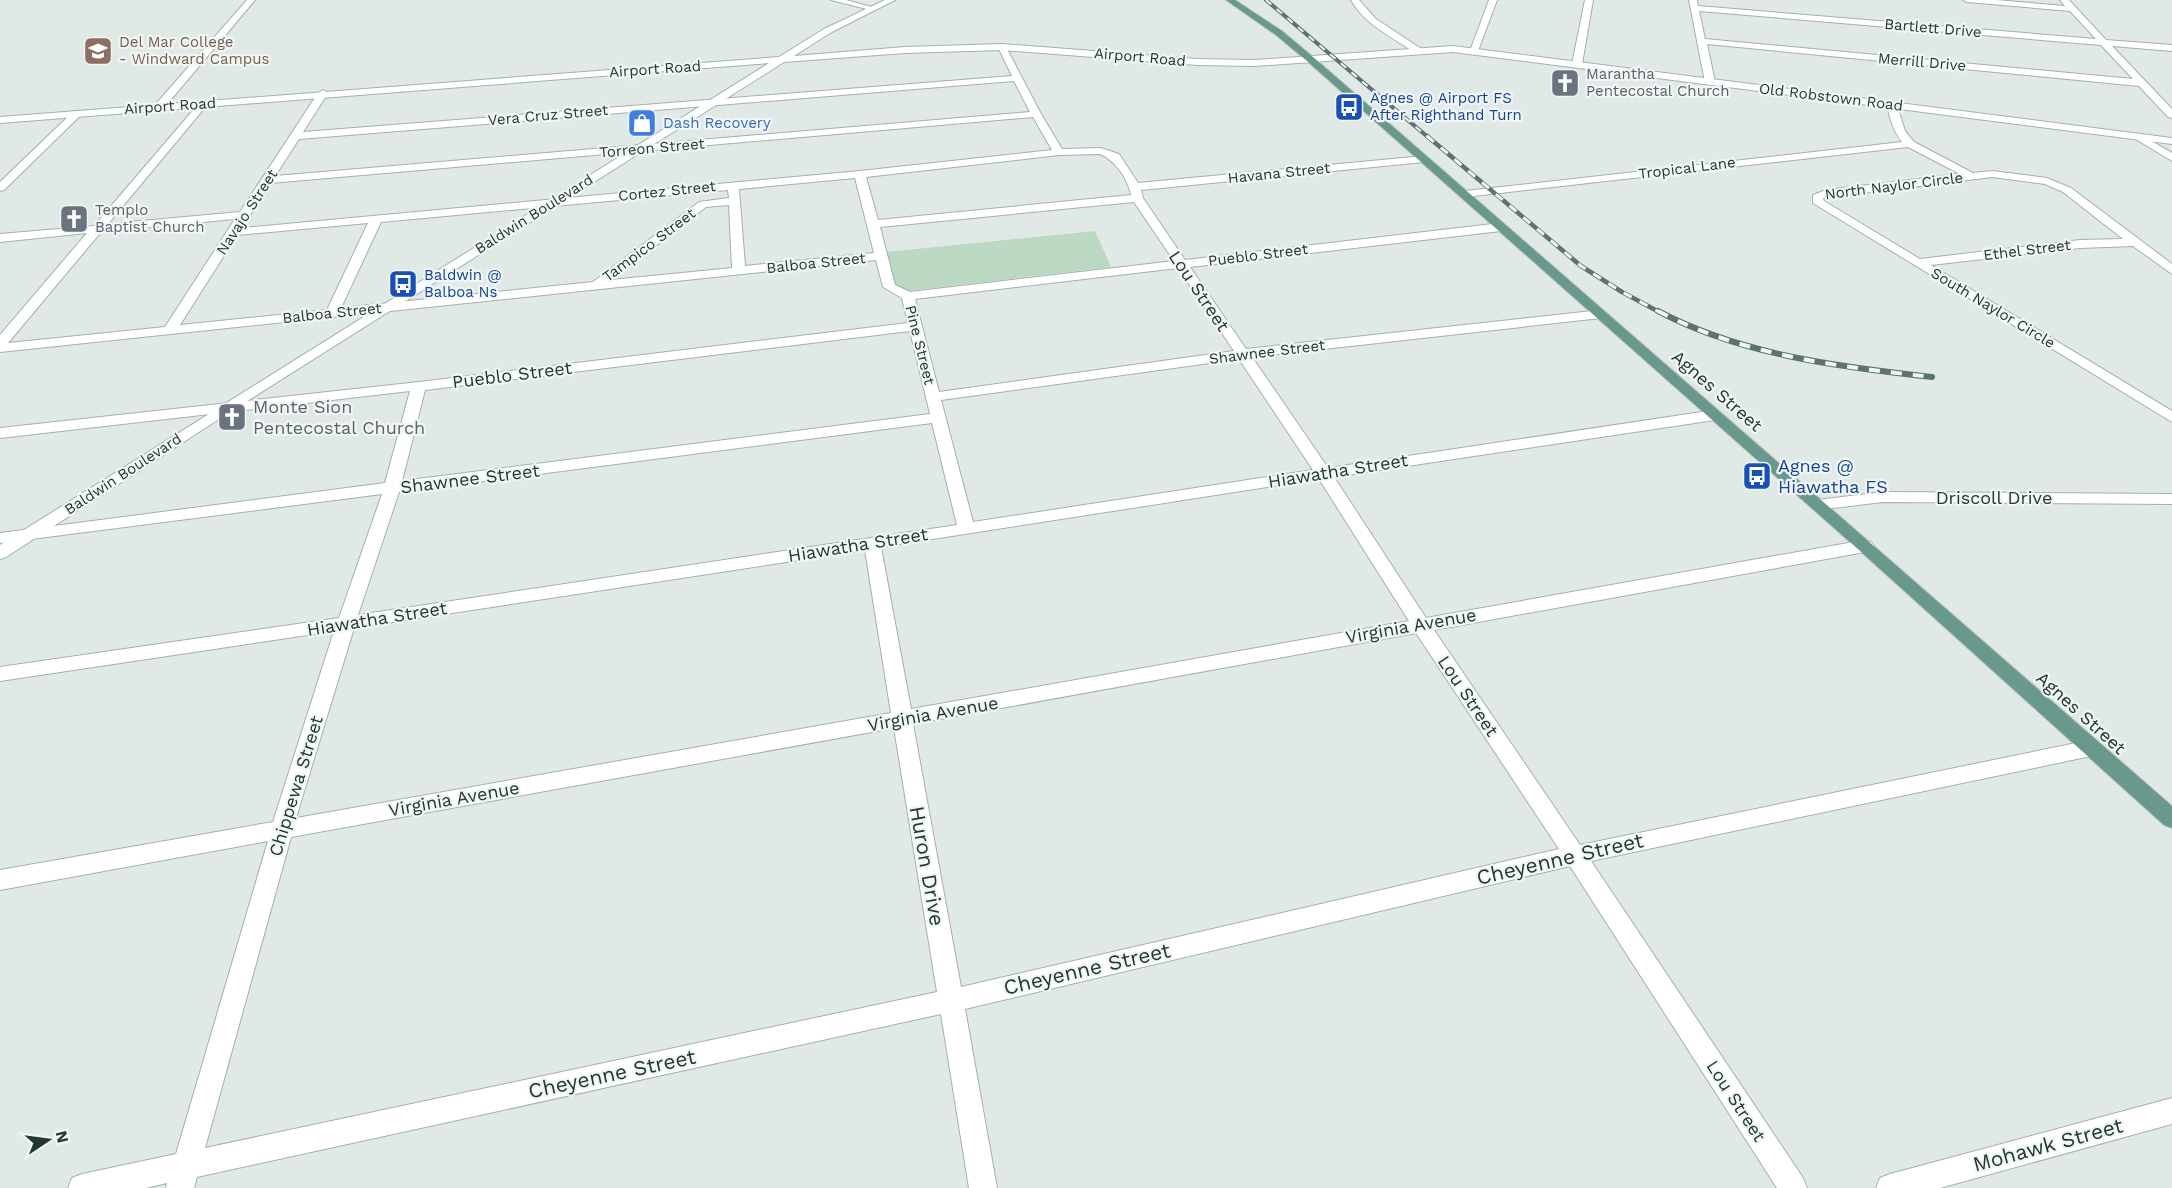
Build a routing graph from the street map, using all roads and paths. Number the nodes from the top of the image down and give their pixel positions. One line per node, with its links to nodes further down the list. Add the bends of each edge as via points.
1 (251, 0): 29 (street)
2 (835, 0): 11 (street)
3 (891, 0): 11 (street, Baldwin Boulevard)
4 (1230, 0): 20 (main road, Agnes Street)
5 (1355, 0): 17 (street, via 1357,6)
6 (1493, 0): 18 (street)
7 (1590, 0): 21 (street)
8 (1967, 0): 12 (street)
9 (2064, 0): 12 (street)
10 (1694, 4): 13 (street); 14 (street, Bartlett Drive)
11 (871, 8): 19 (street, Baldwin Boulevard)
12 (2072, 9): 14 (street)
13 (1702, 41): 23 (street); 24 (street, Merrill Drive)
14 (2104, 43): 16 (street, Bartlett Drive); 24 (street)
15 (1002, 47): 19 (street, Airport Road); 20 (street, Airport Road, via 1197,62); 22 (street)
16 (2172, 48)
17 (1417, 50): 18 (street, Old Robstown Road); 20 (street, Old Robstown Road)
18 (1474, 51): 21 (street, Old Robstown Road)
19 (782, 59): 25 (street, Airport Road); 26 (street, Baldwin Boulevard)
20 (1310, 59): 42 (main road, Agnes Street)
21 (1577, 64): 23 (street, Old Robstown Road)
22 (1016, 78): 26 (street, Vera Cruz Street); 31 (street)
23 (1710, 82): 28 (street, Old Robstown Road)
24 (2142, 82): 32 (street)
25 (323, 93): 27 (street, Airport Road); 34 (street, Navajo Street)
26 (714, 102): 34 (street, Vera Cruz Street); 38 (street, Baldwin Boulevard)
27 (204, 103): 29 (street, Airport Road); 57 (street)
28 (1892, 105): 35 (street, Old Robstown Road); 37 (street, via 1898,130)
29 (159, 107): 30 (street, Airport Road)
30 (78, 113): 33 (street, Airport Road); 47 (street)
31 (1035, 114): 38 (street, Torreon Street); 40 (street)
32 (2172, 115)
33 (0, 120)
34 (295, 136): 45 (street, Navajo Street)
35 (2138, 136): 36 (street, Old Robstown Road); 41 (street)
36 (2172, 141)
37 (1910, 144): 44 (street, North Naylor Circle); 49 (street, Tropical Lane)
38 (639, 149): 45 (street, Torreon Street); 52 (street, Baldwin Boulevard)
39 (1101, 151): 40 (street, Cortez Street); 48 (street, Lou Street, via 1115,156)
40 (1059, 152): 43 (street, Cortez Street)
41 (2172, 158)
42 (1424, 159): 48 (street, Havana Street); 49 (main road, Agnes Street)
43 (860, 174): 46 (street, Cortez Street); 55 (street, Pine Street)
44 (1971, 176): 50 (street, North Naylor Circle); 60 (street, North Naylor Circle, via 2004,174 2057,184)
45 (268, 180): 53 (street, Navajo Street)
46 (734, 184): 51 (street); 52 (street, Cortez Street)
47 (0, 188)
48 (1136, 192): 55 (street, Havana Street); 63 (street, Lou Street)
49 (1465, 194): 56 (main road, Agnes Street)
50 (1817, 197): 62 (street, South Naylor Circle, via 1819,203)
51 (735, 201): 65 (street); 66 (street, Tampico Street, via 703,204)
52 (553, 202): 54 (street, Cortez Street); 68 (street, Baldwin Boulevard)
53 (245, 215): 57 (street); 58 (street, Navajo Street)
54 (376, 219): 58 (street, Cortez Street); 69 (street)
55 (873, 224): 61 (street, Pine Street)
56 (1501, 226): 63 (street, Pueblo Street); 70 (main road, Agnes Street)
57 (96, 230): 59 (street); 73 (street)
58 (233, 232): 72 (street, Navajo Street)
59 (0, 238)
60 (2136, 242): 62 (street, Ethel Street, via 2080,243); 64 (street, North Naylor Circle)
61 (879, 256): 65 (street, Balboa Street); 67 (street, Pine Street, via 889,287)
62 (1919, 263): 80 (street, South Naylor Circle)
63 (1180, 265): 67 (street, Pueblo Street); 74 (street, Lou Street)
64 (2172, 270)
65 (739, 271): 66 (street, Balboa Street)
66 (598, 284): 68 (street, Balboa Street)
67 (908, 296): 71 (street, Pine Street)
68 (385, 308): 69 (street, Balboa Street); 77 (street, Baldwin Boulevard)
69 (332, 313): 72 (street, Balboa Street)
70 (1601, 314): 74 (street, Shawnee Street); 78 (main road, Agnes Street)
71 (917, 326): 75 (street, Pueblo Street); 76 (street, Pine Street)
72 (170, 330): 73 (street, Balboa Street)
73 (0, 346)
74 (1243, 354): 76 (street, Shawnee Street); 82 (street, Lou Street)
75 (418, 386): 77 (street, Pueblo Street); 83 (street, Chippewa Street)
76 (933, 396): 79 (street, Pine Street)
77 (228, 407): 81 (street, Pueblo Street); 87 (street, Baldwin Boulevard)
78 (1715, 415): 82 (street, Hiawatha Street); 85 (main road, Agnes Street)
79 (940, 417): 83 (street, Shawnee Street); 86 (street, Pine Street)
80 (2172, 417)
81 (0, 433)
82 (1323, 473): 86 (street, Hiawatha Street); 93 (street, Lou Street)
83 (392, 489): 87 (street, Shawnee Street); 92 (street, Chippewa Street)
84 (2172, 499): 85 (street, Driscoll Drive, via 1882,497)
85 (1817, 505): 90 (main road, Agnes Street)
86 (966, 528): 89 (street, Hiawatha Street)
87 (30, 534): 88 (street, Shawnee Street); 91 (street, Baldwin Boulevard)
88 (0, 538)
89 (872, 543): 92 (street, Hiawatha Street); 95 (street, Huron Drive)
90 (1865, 546): 93 (street, Virginia Avenue); 96 (main road, Agnes Street)
91 (0, 553)
92 (346, 624): 94 (street, Hiawatha Street); 98 (street, Chippewa Street)
93 (1420, 624): 95 (street, Virginia Avenue); 99 (street, Lou Street)
94 (0, 674)
95 (903, 720): 98 (street, Virginia Avenue); 101 (street, Huron Drive)
96 (2091, 748): 97 (main road, Agnes Street); 99 (street, Cheyenne Street)
97 (2172, 819)
98 (282, 829): 100 (street, Virginia Avenue); 103 (street, Chippewa Street)
99 (1575, 855): 101 (street, Cheyenne Street); 107 (street, Lou Street)
100 (0, 880)
101 (950, 1001): 103 (street, Cheyenne Street); 106 (street, Huron Drive)
102 (2172, 1111): 108 (street, Mohawk Street)
103 (187, 1165): 104 (street, Cheyenne Street); 105 (street, Chippewa Street)
104 (82, 1188)
105 (180, 1188)
106 (983, 1188)
107 (1793, 1188)
108 (1890, 1188)

